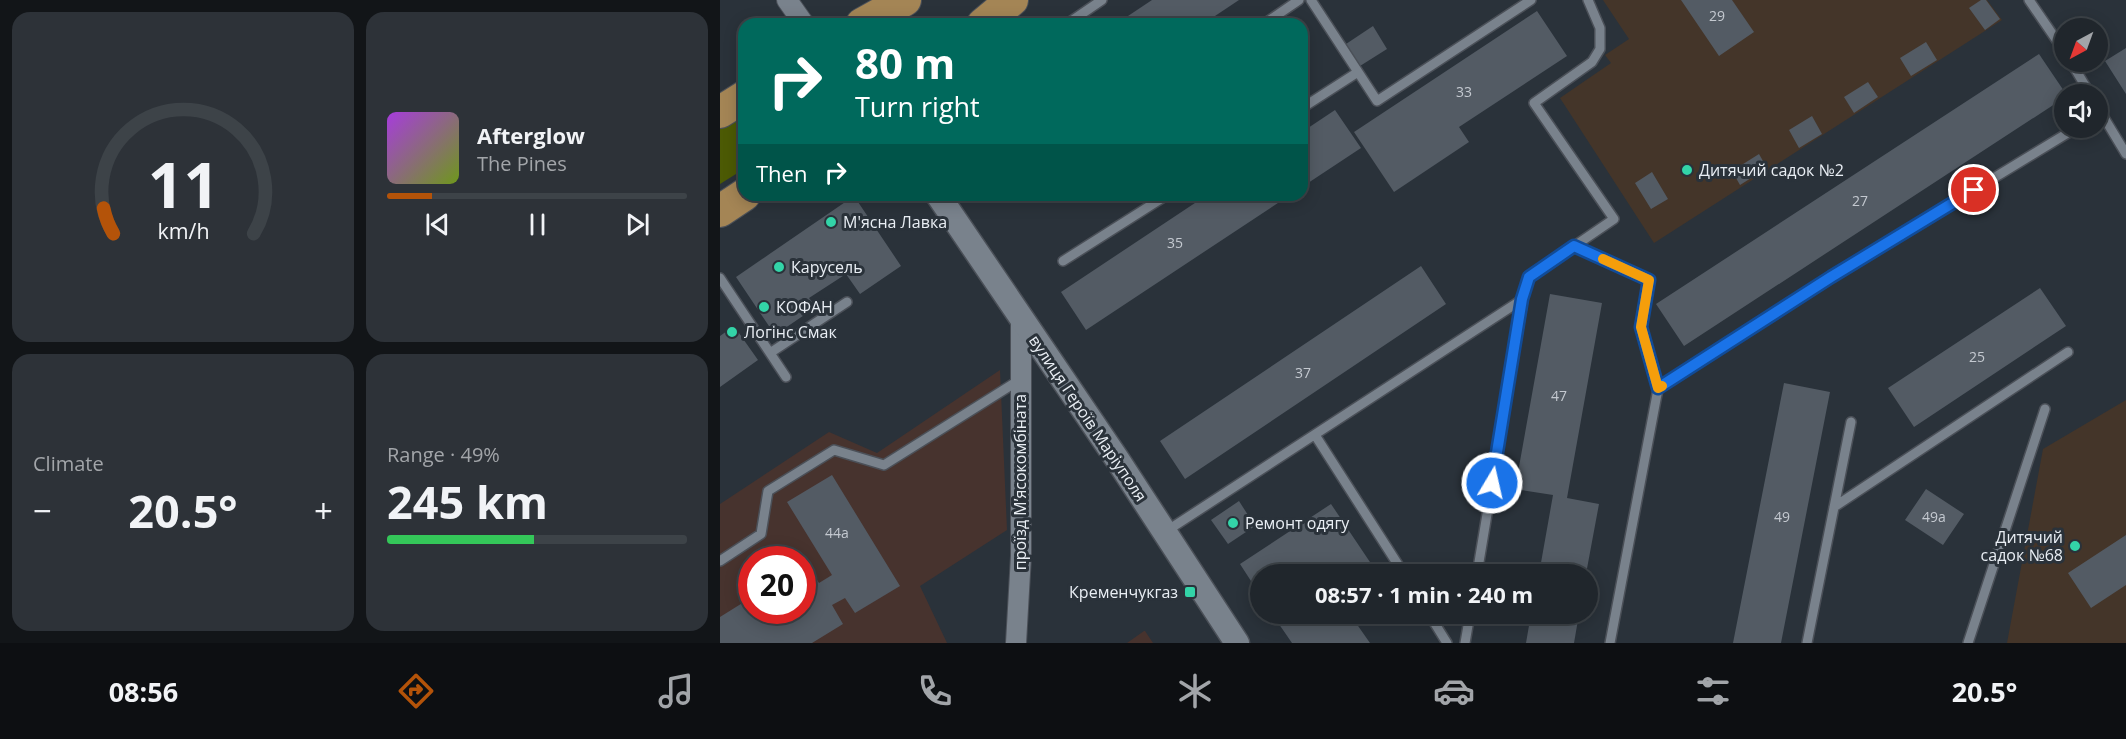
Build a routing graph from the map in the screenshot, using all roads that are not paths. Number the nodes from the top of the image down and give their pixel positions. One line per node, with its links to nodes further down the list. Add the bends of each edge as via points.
1 (787, 0): 10 (street)
2 (905, 0): 11 (highway)
3 (1012, 0): 12 (highway)
4 (1102, 0): 13 (lane)
5 (1299, 0): 14 (lane)
6 (1311, 0): 16 (lane)
7 (1531, 0): 16 (lane, via 1377,101)
8 (1588, 0): 27 (lane, via 1600,28 1600,49 1592,62 1534,103 1614,219)
9 (2029, 0): 15 (lane)
10 (800, 18)
11 (873, 18)
12 (990, 18)
13 (1076, 18)
14 (1273, 18)
15 (2054, 36)
16 (1358, 72): 18 (lane)
17 (738, 101): 19 (highway)
18 (1308, 104)
19 (720, 112)
20 (2108, 126): 22 (lane)
21 (2060, 138): 37 (lane)
22 (2126, 154)
23 (738, 199): 26 (highway)
24 (942, 201): 32 (street, вулиця Героїв Маріуполя)
25 (1158, 201): 28 (lane)
26 (720, 211)
27 (1574, 246): 30 (lane, via 1529,277); 37 (lane, via 1649,280 1641,327)
28 (1063, 261)
29 (720, 278): 34 (lane)
30 (1522, 299): 40 (lane); 45 (lane)
31 (847, 302): 34 (lane)
32 (1022, 321): 36 (street, проїзд Мʼясокомбіната); 42 (street, вулиця Героїв Маріуполя)
33 (2068, 352): 41 (lane)
34 (770, 353): 35 (lane)
35 (786, 377)
36 (1021, 379): 43 (lane, via 884,465 834,450 768,491 761,534); 48 (street, проїзд Мʼясокомбіната, via 1021,556)
37 (1658, 388): 52 (lane)
38 (2045, 409): 54 (lane)
39 (1851, 422): 41 (lane)
40 (1315, 435): 42 (lane); 44 (lane)
41 (1834, 507): 53 (lane)
42 (1166, 532): 49 (street, вулиця Героїв Маріуполя)
43 (720, 561)
44 (1398, 564)
45 (1478, 564)
46 (1435, 624): 50 (lane)
47 (1468, 624): 51 (lane)
48 (1016, 643)
49 (1237, 643)
50 (1447, 643)
51 (1465, 643)
52 (1610, 643)
53 (1806, 643)
54 (1968, 643)

